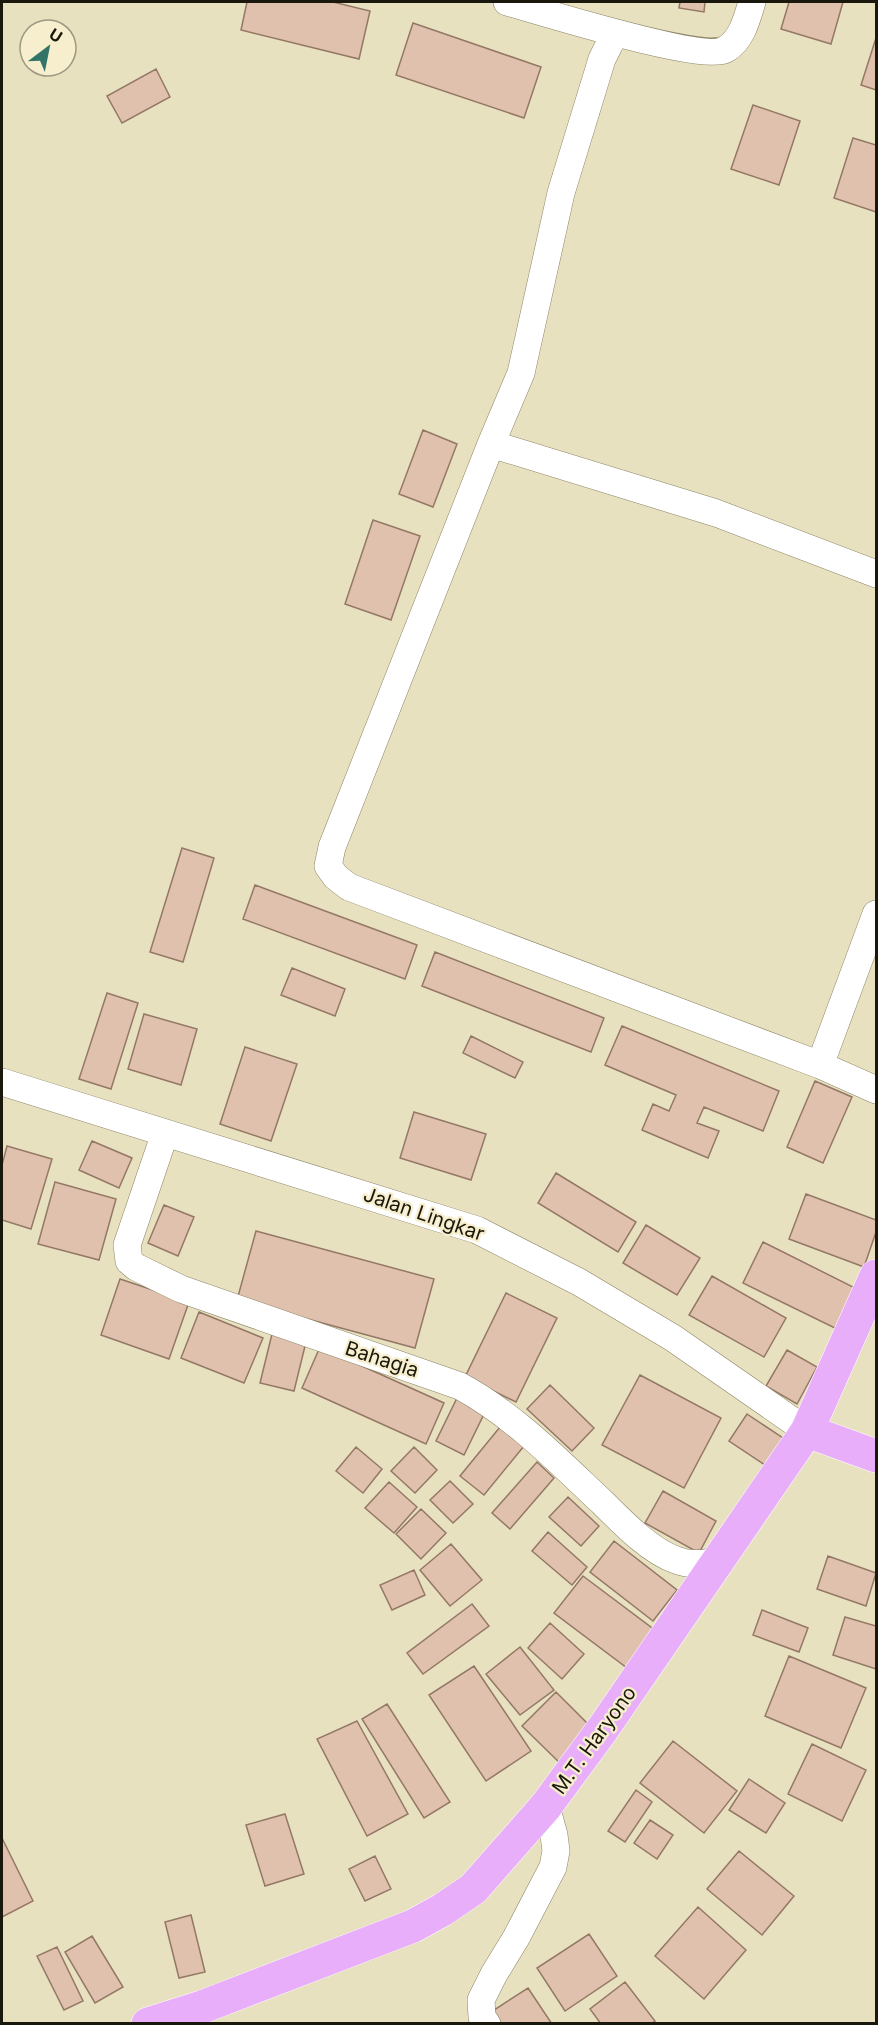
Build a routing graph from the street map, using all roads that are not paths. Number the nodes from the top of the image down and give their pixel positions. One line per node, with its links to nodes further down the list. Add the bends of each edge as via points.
1 (507, 2): 3 (street)
2 (752, 2): 3 (street, via 735,42 726,50 694,50)
3 (615, 33): 4 (street, via 602,59 561,193 521,373)
4 (491, 444): 5 (street, via 716,513); 7 (street, via 332,847 328,866 350,887)
5 (876, 574)
6 (876, 914): 7 (street)
7 (820, 1065): 9 (street)
8 (2, 1082): 10 (street, Jalan Lingkar)
9 (876, 1089)
10 (165, 1133): 12 (street, Jalan Lingkar, via 477,1230 579,1282 674,1338); 14 (street, Bahagia, via 127,1245 129,1261 136,1267 181,1289 460,1386 518,1424 658,1550 675,1560 694,1564)
11 (876, 1276): 12 (highway, M.T. Haryono)
12 (807, 1431): 13 (highway); 14 (highway, M.T. Haryono)
13 (876, 1456)
14 (721, 1559): 15 (highway, M.T. Haryono)
15 (546, 1806): 16 (highway, M.T. Haryono, via 473,1889 413,1926); 17 (street, via 556,1851 553,1867 481,2000 482,2017)
16 (148, 2024)
17 (487, 2024)

